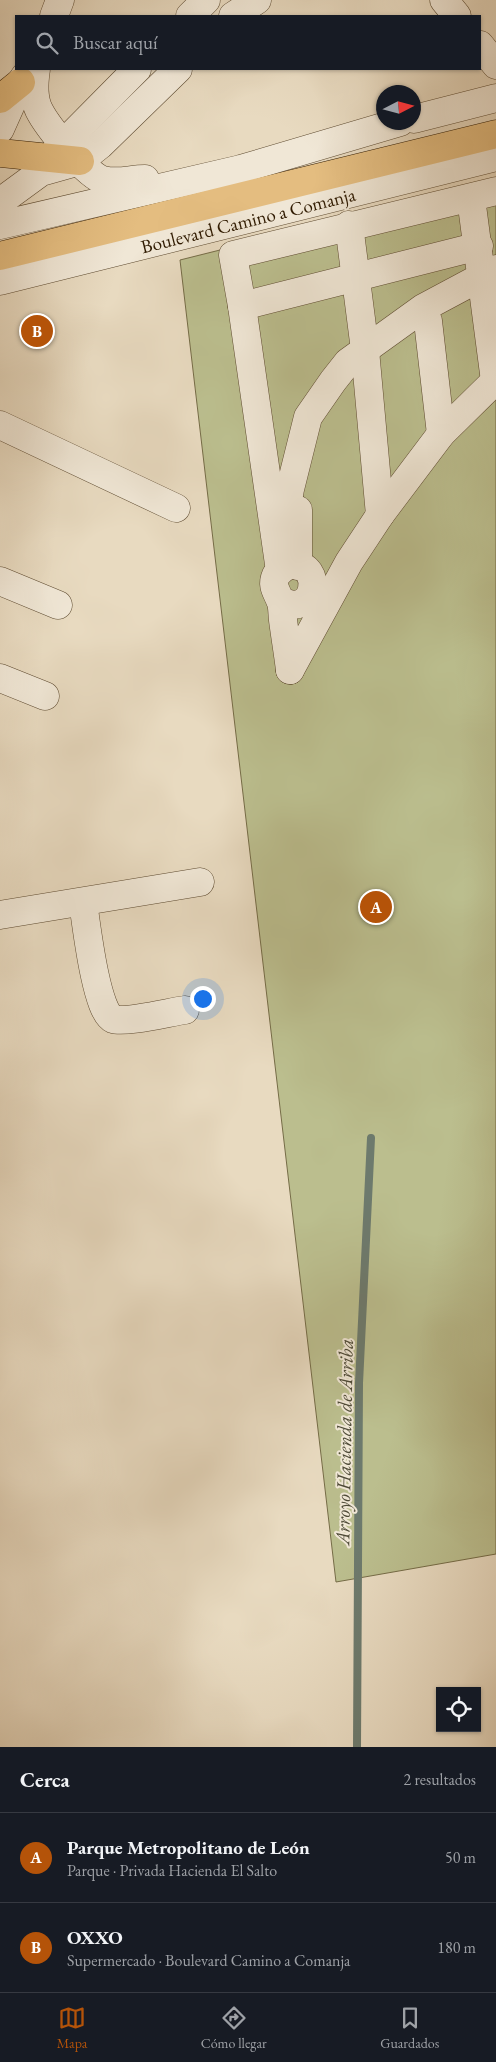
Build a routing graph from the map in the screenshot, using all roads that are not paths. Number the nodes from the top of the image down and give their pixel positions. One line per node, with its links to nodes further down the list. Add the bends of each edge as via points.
1 (60, 0): 5 (street)
2 (206, 0): 6 (street)
3 (257, 0): 7 (street)
4 (444, 0): 8 (street)
5 (54, 15)
6 (191, 15)
7 (234, 15)
8 (456, 15)
9 (481, 46): 10 (street)
10 (496, 65)
11 (136, 70): 21 (street)
12 (177, 70): 21 (street, via 100,145)
13 (22, 80): 16 (street); 21 (street, via 34,86 38,109)
14 (496, 98): 15 (street)
15 (421, 116)
16 (0, 129)
17 (376, 129): 22 (street)
18 (496, 134): 28 (main road)
19 (0, 153): 21 (main road)
20 (496, 157): 31 (street, Boulevard Camino a Comanja)
21 (58, 159): 22 (street, via 101,180); 24 (street)
22 (199, 180): 25 (street)
23 (484, 195): 26 (street); 27 (street)
24 (0, 202)
25 (0, 225)
26 (349, 225): 29 (street); 32 (street, via 233,255)
27 (479, 246): 29 (street); 30 (street)
28 (0, 256)
29 (355, 276): 32 (street); 34 (street)
30 (489, 281): 33 (street); 34 (street, via 423,308); 35 (street)
31 (0, 282)
32 (242, 306): 40 (street)
33 (428, 321): 34 (street); 37 (street)
34 (365, 358): 39 (street); 40 (street, via 343,368 308,417 285,520)
35 (495, 380): 37 (street)
36 (0, 425): 38 (street)
37 (440, 434): 39 (street)
38 (176, 508)
39 (380, 515): 40 (street, via 349,562)
40 (302, 575): 42 (street, via 274,582); 42 (street, via 310,597 293,605); 42 (street, via 290,670)
41 (0, 581): 43 (street)
42 (280, 600)
43 (58, 605)
44 (0, 678): 45 (street)
45 (46, 696)
46 (200, 882): 47 (street)
47 (82, 902): 48 (street); 49 (street, via 99,996 106,1014 126,1020)
48 (0, 915)
49 (185, 1010)

